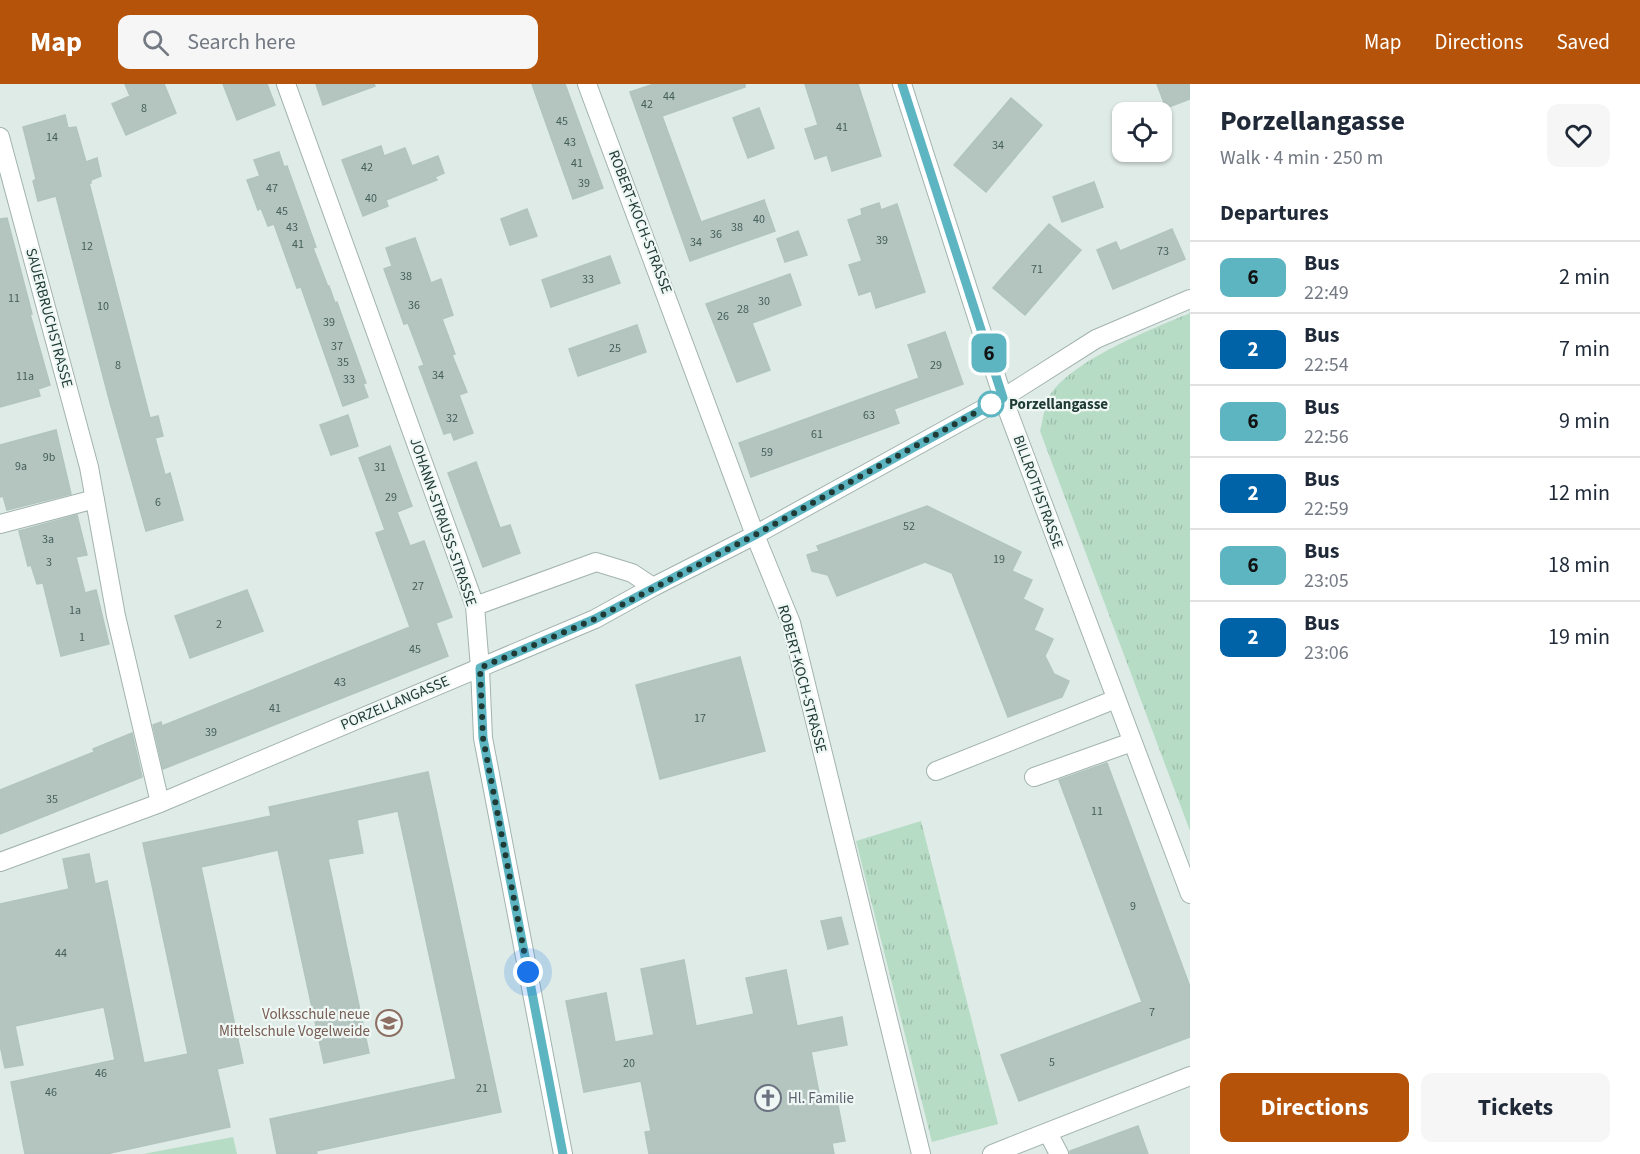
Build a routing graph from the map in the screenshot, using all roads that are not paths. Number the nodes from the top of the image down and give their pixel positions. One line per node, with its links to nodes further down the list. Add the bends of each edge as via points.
1 (286, 84): 11 (street, JOHANN-STRAUSS-STRASSE)
2 (587, 84): 9 (street, ROBERT-KOCH-STRASSE)
3 (902, 84): 6 (street, BILLROTHSTRASSE)
4 (0, 137): 7 (street, SAUERBRUCHSTRASSE)
5 (1190, 299): 6 (street, PORZELLANGASSE, via 1096,339)
6 (1003, 398): 9 (street, PORZELLANGASSE); 13 (street, BILLROTHSTRASSE)
7 (95, 499): 8 (street); 17 (street, SAUERBRUCHSTRASSE, via 116,616)
8 (0, 524)
9 (755, 535): 10 (street, PORZELLANGASSE); 23 (street, ROBERT-KOCH-STRASSE, via 790,623)
10 (653, 587): 11 (street, via 632,573 596,562); 12 (street, PORZELLANGASSE, via 595,619)
11 (475, 606): 12 (street, JOHANN-STRAUSS-STRASSE)
12 (480, 668): 17 (street, PORZELLANGASSE); 22 (street, JOHANN-STRAUSS-STRASSE, via 483,738)
13 (1116, 699): 14 (street, BILLROTHSTRASSE); 15 (street)
14 (1132, 742): 16 (street); 19 (street, BILLROTHSTRASSE)
15 (936, 771)
16 (1034, 777)
17 (160, 803): 18 (street, PORZELLANGASSE)
18 (0, 862)
19 (1190, 894)
20 (1190, 1076): 21 (street)
21 (1048, 1133): 24 (street); 25 (street)
22 (563, 1154)
23 (921, 1154)
24 (992, 1154)
25 (1059, 1154)

